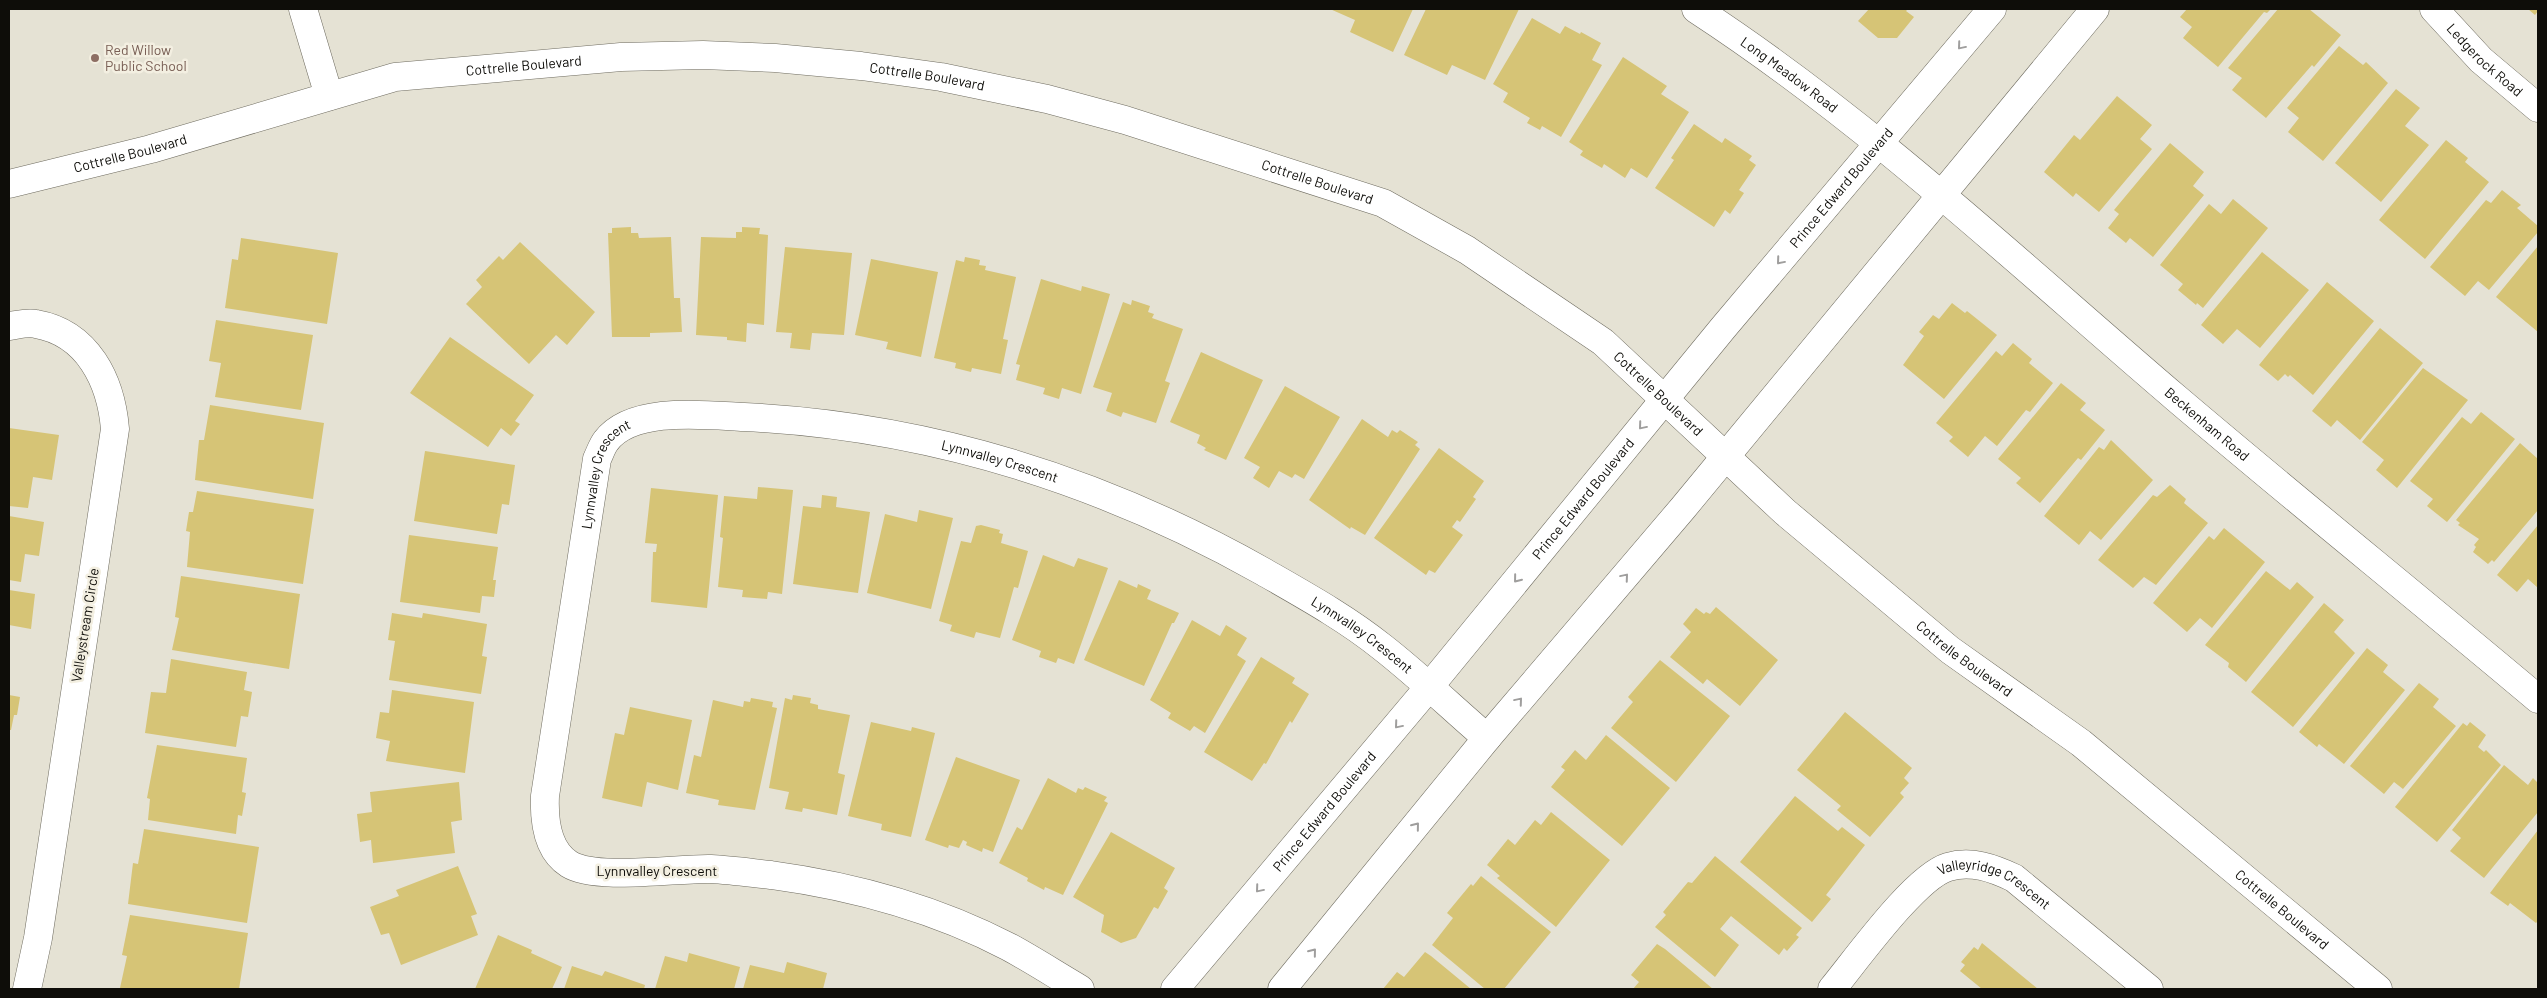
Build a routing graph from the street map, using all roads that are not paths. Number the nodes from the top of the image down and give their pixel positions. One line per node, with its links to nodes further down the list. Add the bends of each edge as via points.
1 (303, 9): 6 (street)
2 (1696, 9): 8 (street, Long Meadow Road, via 1804,84)
3 (1992, 9): 8 (street, Prince Edward Boulevard, one-way to 8)
4 (2095, 9): 10 (street)
5 (2434, 9): 7 (street, Ledgerock Road, via 2481,60)
6 (329, 96): 9 (street, Cottrelle Boulevard, via 151,149); 12 (street, Cottrelle Boulevard, via 395,77 611,58 702,55 879,68 1047,99 1125,120 1383,203 1467,250 1603,342)
7 (2538, 108)
8 (1880, 144): 10 (street, Beckenham Road); 12 (street, Prince Edward Boulevard, one-way to 12)
9 (9, 184)
10 (1940, 194): 13 (street); 15 (street, Beckenham Road, via 2176,398)
11 (9, 326): 17 (street, Valleystream Circle, via 43,326 68,335 91,355 106,385 115,429 38,938)
12 (1664, 400): 13 (street, Cottrelle Boulevard); 14 (street, Prince Edward Boulevard, one-way to 14)
13 (1725, 457): 16 (street, one-way to 13); 23 (street, Cottrelle Boulevard, via 1785,512 1950,650 2081,744)
14 (1429, 687): 16 (street, Lynnvalley Crescent); 18 (street, Lynnvalley Crescent, via 1381,646 1299,592 1229,552 1122,501 990,456 876,431 763,418 665,416 639,420 618,430 606,441 598,459 545,796 547,830 556,850 569,864 592,872 711,869 780,877 887,899 1008,947); 19 (street, Prince Edward Boulevard, one-way to 19)
15 (2538, 699)
16 (1487, 738): 20 (street, one-way to 16)
17 (27, 989)
18 (1080, 989)
19 (1175, 989)
20 (1282, 989)
21 (1832, 989): 22 (street, Valleyridge Crescent, via 1916,887 1947,867 1971,864 1996,869 2014,878)
22 (2149, 989)
23 (2378, 989)

